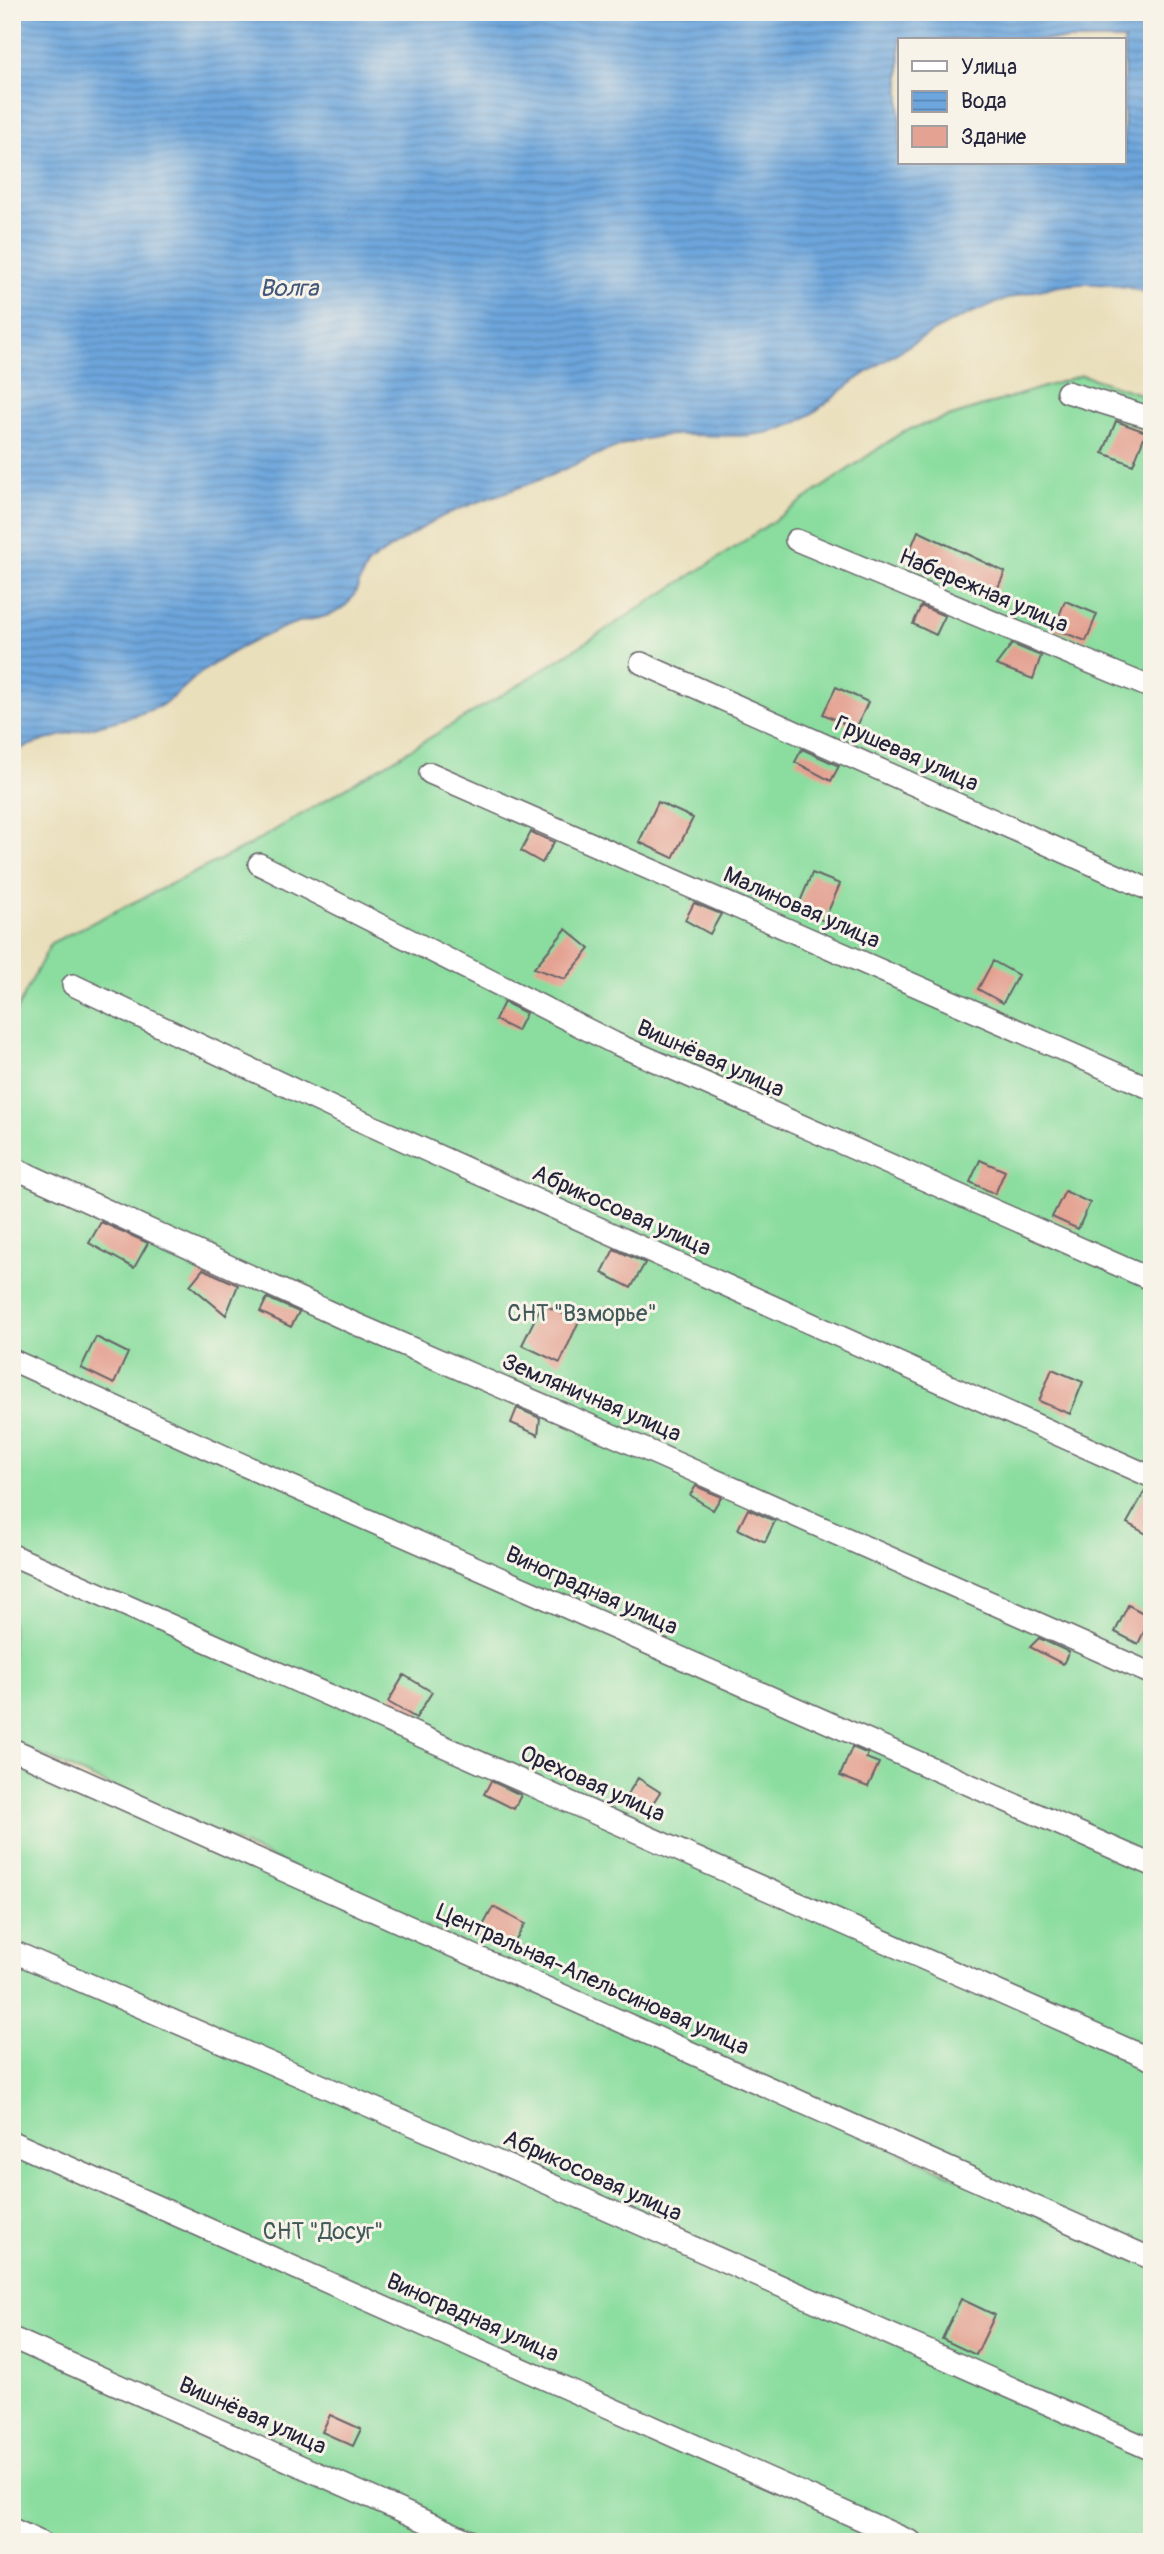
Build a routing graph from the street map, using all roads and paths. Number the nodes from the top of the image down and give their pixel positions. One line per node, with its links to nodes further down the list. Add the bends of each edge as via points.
1 (1067, 392): 2 (lane)
2 (1152, 418)
3 (796, 540): 5 (lane, Набережная улица)
4 (641, 663): 8 (lane, Грушевая улица)
5 (1152, 688)
6 (430, 773): 10 (lane, Малиновая улица)
7 (259, 864): 12 (lane, Вишнёвая улица, via 614,1043)
8 (1152, 891)
9 (73, 985): 14 (lane, Абрикосовая улица, via 377,1128)
10 (1152, 1089)
11 (12, 1167): 16 (lane, Земляничная улица, via 349,1321)
12 (1152, 1279)
13 (12, 1360): 18 (lane, Виноградная улица)
14 (1152, 1477)
15 (12, 1555): 20 (lane, Ореховая улица)
16 (1152, 1674)
17 (12, 1749): 22 (lane, Центральная-Апельсиновая улица)
18 (1152, 1865)
19 (12, 1951): 24 (lane, Абрикосовая улица)
20 (1152, 2060)
21 (12, 2142): 28 (lane, Виноградная улица)
22 (1152, 2259)
23 (12, 2338): 27 (lane, Вишнёвая улица)
24 (1152, 2450)
25 (12, 2529): 26 (lane)
26 (40, 2542)
27 (472, 2542)
28 (912, 2542)

